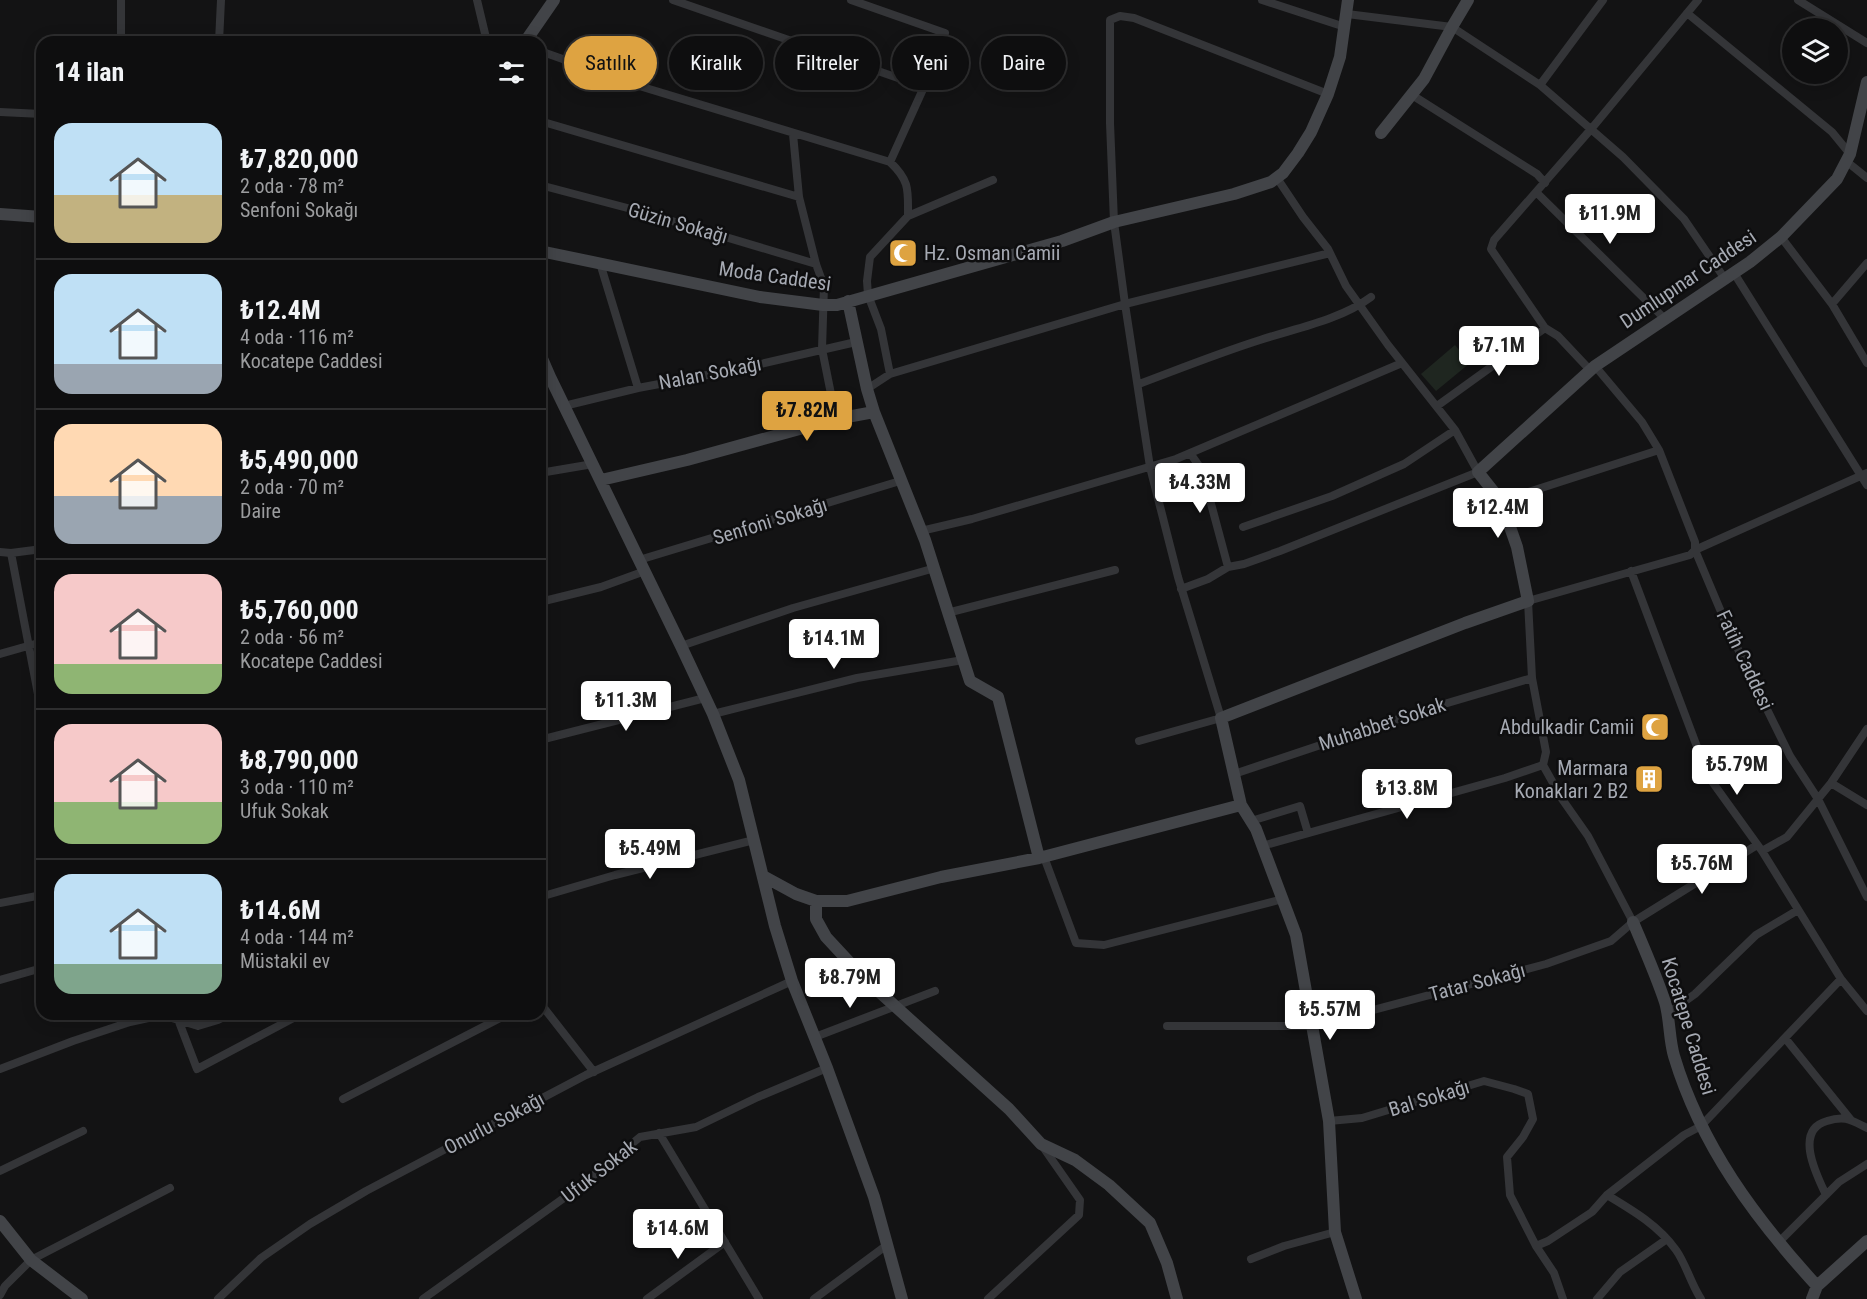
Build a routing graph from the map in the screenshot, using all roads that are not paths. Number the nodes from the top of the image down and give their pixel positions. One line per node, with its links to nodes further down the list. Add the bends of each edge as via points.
1 (121, 0): 16 (street)
2 (221, 0): 17 (street)
3 (477, 0): 18 (street)
4 (554, 0): 19 (street)
5 (673, 0): 23 (street)
6 (851, 0): 20 (street, via 945,33)
7 (1262, 0): 14 (street)
8 (1348, 0): 14 (street)
9 (1468, 0): 15 (street)
10 (1603, 0): 25 (street)
11 (1698, 0): 13 (street)
12 (1798, 0): 21 (street)
13 (1687, 13): 32 (street); 35 (street, via 1832,132)
14 (1346, 21): 15 (street); 27 (street)
15 (1452, 27): 25 (street); 28 (street)
16 (121, 36)
17 (219, 36)
18 (486, 36)
19 (529, 36)
20 (944, 36)
21 (1867, 43)
22 (546, 53): 34 (street, via 636,86)
23 (892, 76)
24 (1867, 82): 35 (street, Dumlupınar Caddesi)
25 (1540, 85): 32 (street)
26 (923, 90): 36 (street)
27 (1328, 94): 37 (street, via 1311,132); 47 (street, via 1134,18 1120,16 1110,20)
28 (1412, 95): 33 (street); 40 (street, via 1537,174)
29 (0, 112): 30 (street)
30 (36, 114)
31 (546, 124): 43 (street)
32 (1592, 128): 40 (street); 54 (street, via 1684,219)
33 (1381, 133)
34 (793, 134): 36 (street); 43 (street)
35 (1848, 157): 38 (street); 48 (street, Dumlupınar Caddesi, via 1837,179)
36 (890, 162): 45 (street, via 908,183)
37 (1278, 178): 47 (street, Moda Caddesi, via 1234,194); 50 (street)
38 (1867, 178)
39 (993, 180): 45 (street)
40 (1545, 183): 42 (street)
41 (546, 187): 53 (street, Güzin Sokağı)
42 (1536, 192): 62 (street); 63 (street, Fatih Caddesi, via 1494,240 1491,249)
43 (799, 197): 53 (street)
44 (0, 214): 46 (street)
45 (908, 216): 55 (street, via 870,257)
46 (36, 217)
47 (1114, 222): 55 (street, Moda Caddesi, via 1062,241); 58 (street)
48 (1781, 237): 54 (street, Dumlupınar Caddesi); 59 (street)
49 (546, 252): 52 (street, Moda Caddesi)
50 (1330, 253): 58 (street); 61 (street)
51 (1867, 263): 59 (street)
52 (600, 264): 60 (street, Moda Caddesi, via 760,297); 72 (street)
53 (816, 264): 60 (street, via 824,286)
54 (1729, 276): 62 (street, Dumlupınar Caddesi); 85 (street)
55 (868, 295): 57 (street, Moda Caddesi); 69 (street)
56 (1371, 297): 61 (street)
57 (848, 301): 60 (street, Moda Caddesi); 64 (street)
58 (1125, 304): 69 (street); 71 (street)
59 (1832, 304): 67 (street)
60 (823, 305): 65 (street)
61 (1360, 305): 66 (street); 71 (street)
62 (1664, 318): 68 (street, Dumlupınar Caddesi)
63 (1545, 328): 68 (street, Fatih Caddesi); 75 (street)
64 (856, 342): 65 (street, Nalan Sokağı); 73 (street)
65 (822, 349): 72 (street, Nalan Sokağı); 77 (street)
66 (1402, 363): 75 (street); 80 (street)
67 (1867, 363)
68 (1592, 368): 79 (street, Fatih Caddesi, via 1642,422); 84 (street, Dumlupınar Caddesi)
69 (891, 374): 73 (street)
70 (546, 379): 74 (street)
71 (1139, 384): 82 (street)
72 (638, 388): 74 (street, Nalan Sokağı)
73 (867, 389): 76 (street)
74 (564, 406): 81 (street)
75 (1437, 406): 78 (street)
76 (874, 412): 77 (street); 87 (street)
77 (836, 419): 86 (street)
78 (1455, 430): 84 (street); 90 (street, via 1394,468 1332,496)
79 (1659, 450): 89 (street); 93 (street, Fatih Caddesi)
80 (1190, 453): 82 (street); 97 (street, via 1202,470)
81 (593, 464): 83 (street); 86 (street)
82 (1150, 467): 91 (street); 101 (street)
83 (546, 472)
84 (1478, 472): 89 (street); 97 (street, via 1280,551)
85 (1865, 474): 88 (street); 93 (street)
86 (601, 480): 96 (street)
87 (900, 481): 91 (street); 96 (street, Senfoni Sokağı)
88 (1867, 484)
89 (1501, 501): 103 (street)
90 (1243, 526)
91 (921, 531): 98 (street)
92 (36, 550): 95 (street)
93 (1695, 550): 100 (street, via 1690,555); 121 (street, Fatih Caddesi, via 1790,756)
94 (0, 552): 95 (street)
95 (11, 553): 106 (street)
96 (642, 566): 102 (street, Senfoni Sokağı, via 601,587); 107 (street)
97 (1228, 567): 101 (street)
98 (935, 568): 104 (street); 107 (street, via 794,608)
99 (1115, 570): 104 (street)
100 (1631, 572): 103 (street); 128 (street, via 1708,777)
101 (1181, 589): 114 (street)
102 (546, 601)
103 (1528, 601): 110 (street); 114 (street)
104 (947, 613): 109 (street)
105 (36, 643): 106 (street)
106 (28, 645): 108 (street); 111 (street)
107 (681, 646): 112 (street)
108 (0, 654)
109 (963, 660): 113 (street, via 857,678); 129 (street, via 970,681 998,697)
110 (1532, 678): 118 (street, via 1546,752); 119 (street, Muhabbet Sokak)
111 (36, 685)
112 (705, 698): 113 (street); 116 (street)
113 (713, 714): 126 (street, via 739,780)
114 (1221, 718): 117 (street); 119 (street)
115 (1867, 729): 120 (street, Tatar Sokağı)
116 (546, 738)
117 (1139, 741)
118 (1543, 765): 125 (street); 138 (street)
119 (1234, 774): 122 (street)
120 (1831, 783): 121 (street, Tatar Sokağı); 123 (street)
121 (1818, 799): 128 (street, Tatar Sokağı, via 1787,837); 133 (street, Fatih Caddesi)
122 (1241, 805): 124 (street); 129 (street)
123 (1867, 805)
124 (1251, 821): 125 (street, via 1300,806); 127 (street)
125 (1308, 833): 127 (street)
126 (754, 840): 130 (street); 132 (street)
127 (1262, 846): 134 (street)
128 (1759, 848): 137 (street); 138 (street, Tatar Sokağı)
129 (1041, 857): 134 (street, via 1077,943 1104,945); 135 (street, via 847,901)
130 (763, 876): 135 (street); 142 (street)
131 (36, 895): 136 (street)
132 (546, 895)
133 (1867, 897)
134 (1283, 899): 155 (street, via 1296,935)
135 (816, 901): 144 (street, via 816,919 826,937)
136 (0, 903)
137 (1798, 910): 140 (street); 147 (street, via 1756,935 1695,994)
138 (1633, 922): 147 (street, Kocatepe Caddesi); 155 (street, Tatar Sokağı, via 1611,941 1588,951)
139 (36, 970): 141 (street)
140 (1841, 979): 145 (street); 157 (street)
141 (0, 980)
142 (792, 981): 156 (street); 160 (street, Onurlu Sokağı)
143 (935, 991): 144 (street)
144 (894, 1005): 156 (street); 168 (street, via 1009,1109)
145 (1867, 1011)
146 (546, 1012): 160 (street)
147 (1667, 1014): 164 (street, Kocatepe Caddesi, via 1674,1055)
148 (139, 1020): 159 (street)
149 (178, 1020): 152 (street, via 197,1069)
150 (182, 1020): 151 (street, via 198,1026)
151 (218, 1020)
152 (290, 1020)
153 (496, 1020): 161 (street)
154 (1167, 1026): 155 (street, Tatar Sokağı)
155 (1313, 1026): 163 (street)
156 (815, 1037): 158 (street)
157 (1785, 1038): 162 (street); 164 (street)
158 (827, 1068): 167 (street, Ufuk Sokak, via 696,1127); 180 (street, via 874,1197)
159 (0, 1069)
160 (594, 1072): 187 (street, Onurlu Sokağı, via 310,1224 261,1258)
161 (343, 1099)
162 (1851, 1120): 165 (street); 173 (street, via 1839,1117 1819,1123 1810,1132 1815,1172)
163 (1329, 1121): 175 (street); 181 (street, Bal Sokağı, via 1362,1118 1484,1081 1528,1094 1533,1119 1507,1157 1510,1195)
164 (1701, 1126): 172 (street); 179 (street, Kocatepe Caddesi, via 1738,1190)
165 (1867, 1128)
166 (83, 1131): 170 (street)
167 (659, 1133): 178 (street); 188 (street, Ufuk Sokak, via 640,1137 582,1185)
168 (1041, 1144): 193 (street, via 1080,1200 1078,1215); 194 (street, via 1075,1160 1150,1223)
169 (1867, 1164): 173 (street)
170 (0, 1171)
171 (170, 1188): 183 (street)
172 (1607, 1195): 176 (street, via 1646,1219); 181 (street, via 1592,1212)
173 (1826, 1195): 179 (street)
174 (0, 1221): 183 (street)
175 (1335, 1232): 182 (street); 195 (street)
176 (1666, 1239): 197 (street, via 1620,1272); 198 (street)
177 (1867, 1241): 184 (street)
178 (725, 1242): 189 (street); 190 (street)
179 (1778, 1244): 184 (street, Kocatepe Caddesi)
180 (887, 1245): 191 (street); 192 (street)
181 (1536, 1246): 196 (street, via 1554,1273)
182 (1251, 1259)
183 (31, 1260): 185 (street); 186 (street)
184 (1817, 1286): 199 (street)
185 (0, 1295)
186 (82, 1299)
187 (218, 1299)
188 (423, 1299)
189 (647, 1299)
190 (759, 1299)
191 (814, 1299)
192 (902, 1299)
193 (988, 1299)
194 (1177, 1299)
195 (1356, 1299)
196 (1563, 1299)
197 (1597, 1299)
198 (1701, 1299)
199 (1812, 1299)

